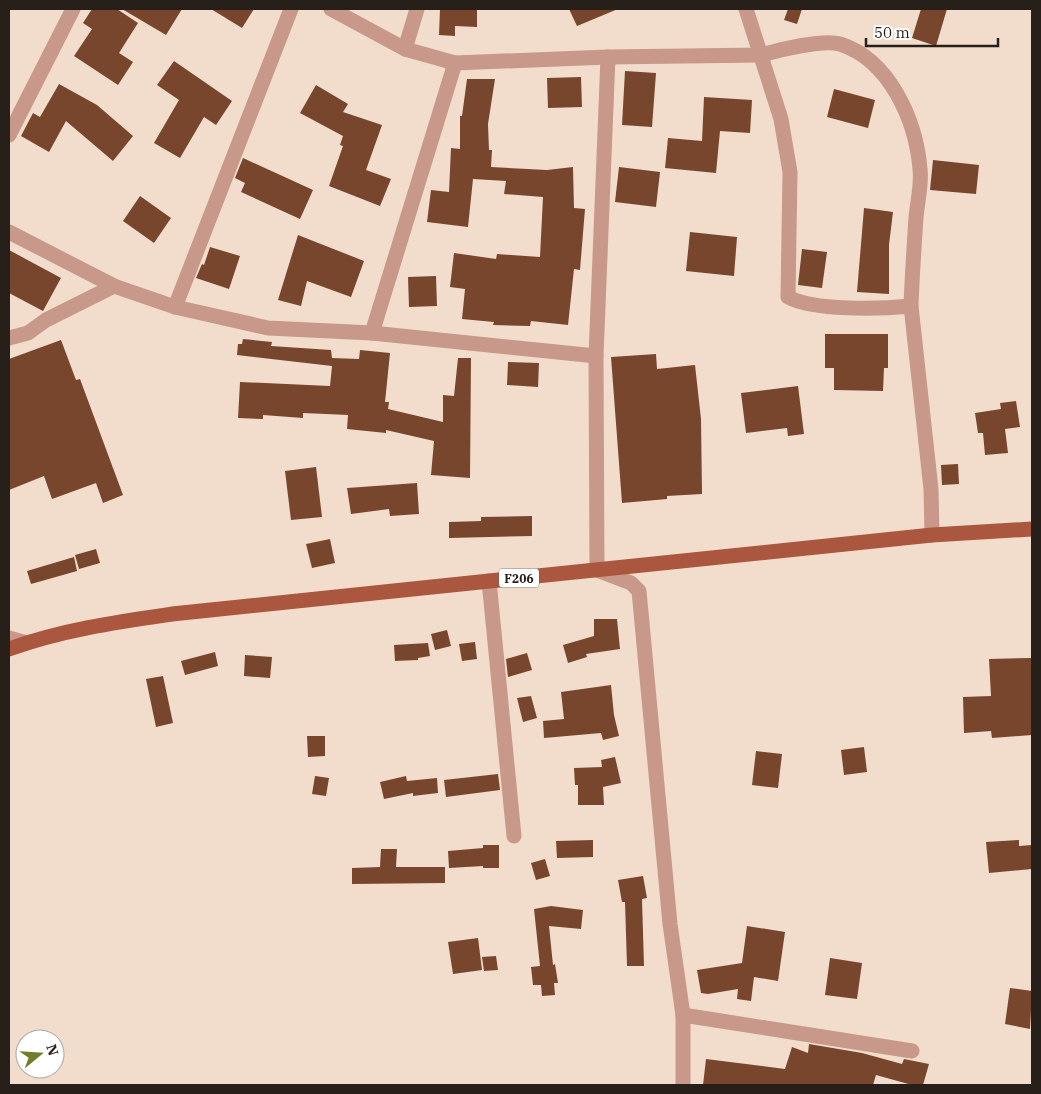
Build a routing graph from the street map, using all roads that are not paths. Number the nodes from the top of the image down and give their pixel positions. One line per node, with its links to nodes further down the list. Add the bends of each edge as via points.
1 (73, 9): 10 (street)
2 (290, 9): 14 (street)
3 (331, 9): 6 (street)
4 (417, 9): 6 (street)
5 (746, 9): 7 (street)
6 (406, 49): 9 (street)
7 (761, 55): 8 (street); 13 (street, via 781,119 790,172 788,297 814,305); 13 (street, via 781,49 838,43 862,55 890,84 909,118 920,171)
8 (608, 57): 9 (street); 17 (street)
9 (455, 63): 15 (street)
10 (9, 135)
11 (9, 232): 12 (street)
12 (114, 286): 14 (street); 16 (street, via 46,320 28,333)
13 (911, 306): 19 (street, via 931,489)
14 (175, 307): 15 (street, via 268,328)
15 (372, 333): 17 (street)
16 (9, 338)
17 (596, 356): 20 (street)
18 (1032, 529): 19 (main road, F206)
19 (932, 535): 20 (main road, F206)
20 (597, 570): 21 (main road, F206); 26 (street, via 631,583 639,592 670,924)
21 (489, 581): 23 (main road, F206, via 172,614 116,622); 25 (street)
22 (9, 638): 23 (street)
23 (27, 642): 24 (main road, F206)
24 (9, 649)
25 (514, 836)
26 (683, 1015): 27 (street); 28 (street)
27 (912, 1051)
28 (683, 1085)

